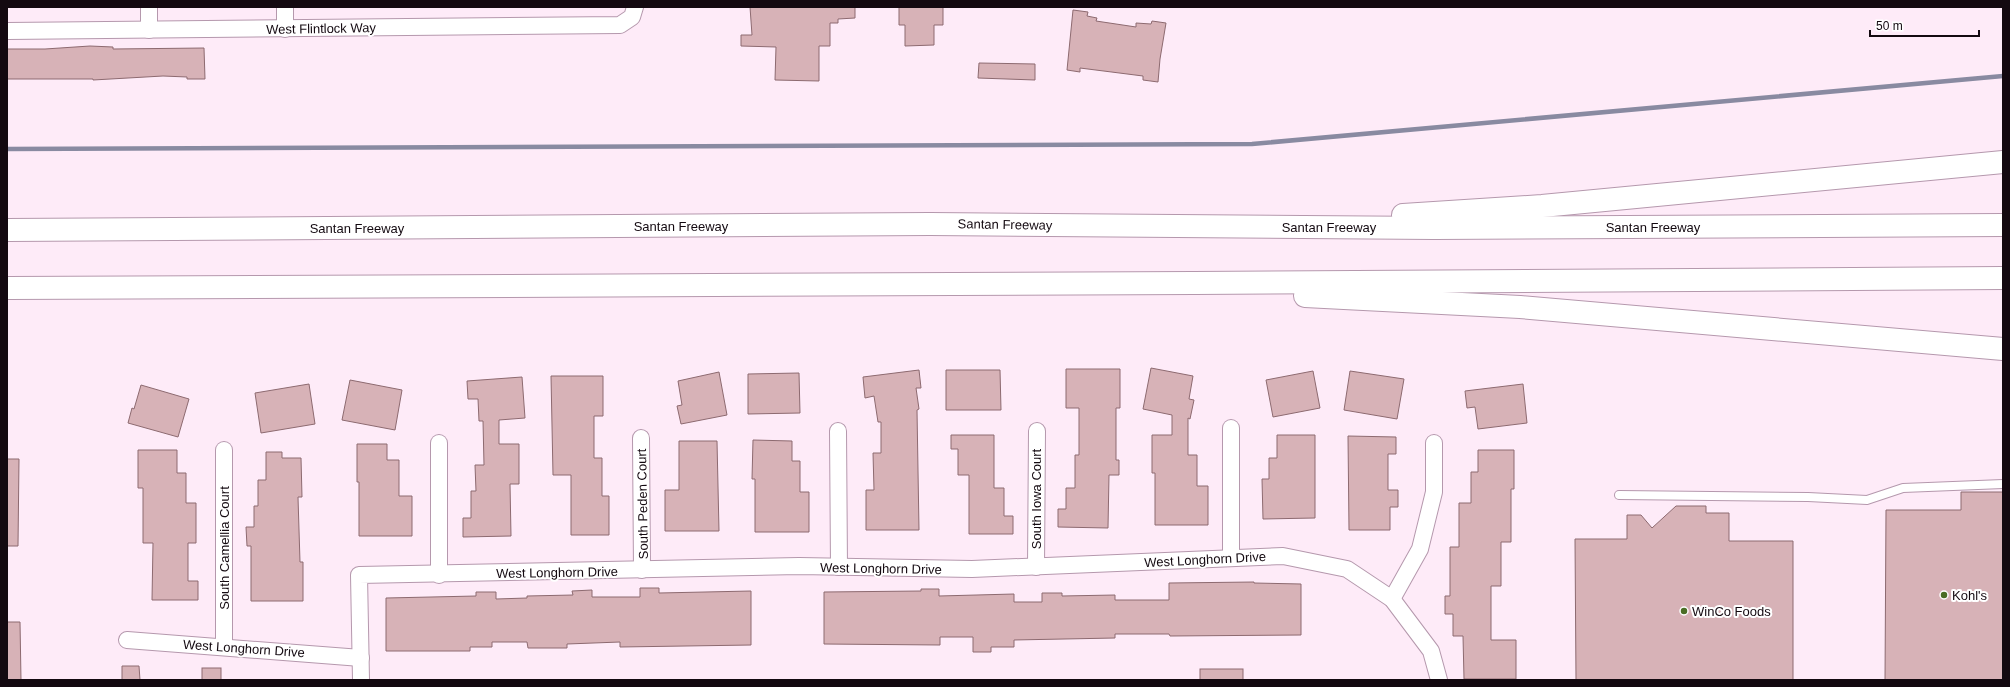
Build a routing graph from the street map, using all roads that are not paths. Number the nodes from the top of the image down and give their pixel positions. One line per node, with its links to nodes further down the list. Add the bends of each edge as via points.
1 (149, 7): 5 (street)
2 (285, 7): 4 (street)
3 (634, 12): 4 (street, West Flintlock Way, via 620,26)
4 (285, 29): 5 (street, West Flintlock Way)
5 (149, 30): 6 (street, West Flintlock Way)
6 (7, 31)
7 (2003, 162): 10 (highway, via 1542,206)
8 (7, 216): 11 (highway)
9 (2003, 225): 10 (highway, Santan Freeway)
10 (1254, 227): 11 (highway, Santan Freeway, via 930,224)
11 (271, 229): 12 (highway, Santan Freeway)
12 (7, 230)
13 (2003, 278): 14 (highway)
14 (1194, 283): 16 (highway); 18 (highway, via 1285,295 1520,307)
15 (7, 288): 16 (highway)
16 (164, 288): 17 (highway)
17 (7, 300)
18 (2003, 349)
19 (1231, 428): 28 (street)
20 (838, 431): 29 (street)
21 (1037, 431): 30 (street, South Iowa Court)
22 (641, 438): 31 (street, South Peden Court)
23 (439, 443): 32 (street)
24 (1434, 443): 33 (street, via 1434,492 1420,549)
25 (224, 450): 35 (street, South Camellia Court)
26 (2003, 484): 27 (lane, via 1903,488 1867,500 1808,497)
27 (1619, 496)
28 (1231, 558): 30 (street, West Longhorn Drive); 33 (street, West Longhorn Drive, via 1283,556 1347,569)
29 (839, 567): 30 (street, West Longhorn Drive); 31 (street, West Longhorn Drive)
30 (1036, 567)
31 (642, 570): 32 (street, West Longhorn Drive)
32 (439, 574): 36 (street, West Longhorn Drive, via 359,576)
33 (1392, 599): 38 (street, West Longhorn Drive, via 1431,651)
34 (128, 640): 35 (street, West Longhorn Drive)
35 (224, 646): 36 (street, West Longhorn Drive)
36 (361, 658): 37 (street)
37 (361, 680)
38 (1439, 680)

